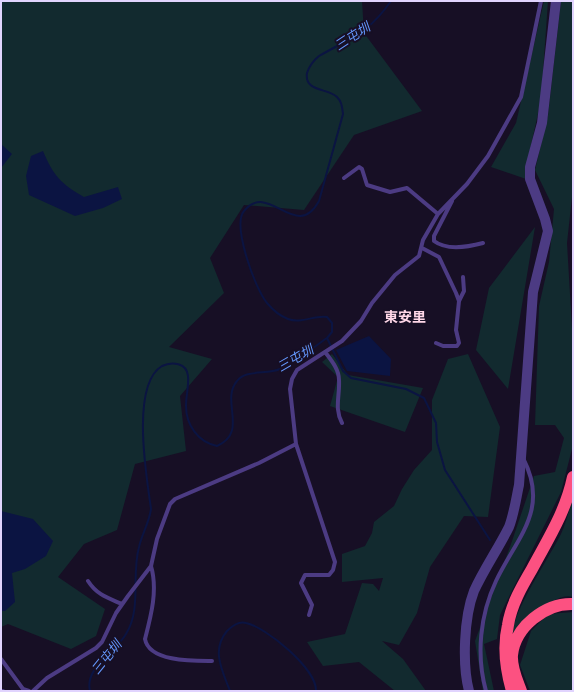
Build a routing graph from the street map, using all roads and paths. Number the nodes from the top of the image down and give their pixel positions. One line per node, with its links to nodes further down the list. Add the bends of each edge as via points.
1 (541, 1): 4 (lane, via 521,97 484,162)
2 (556, 1): 14 (street, via 542,123 530,167 530,178 548,231 533,292)
3 (344, 178): 5 (lane, via 360,167 367,185 390,192 407,188)
4 (453, 197): 5 (lane); 6 (lane, via 434,241 452,246)
5 (438, 214): 7 (lane, via 425,235)
6 (482, 243)
7 (422, 248): 9 (lane, via 439,257); 11 (lane, via 418,256 394,275 361,321 336,346)
8 (463, 277): 9 (lane, via 464,291)
9 (459, 301): 10 (lane, via 457,346)
10 (436, 344)
11 (325, 352): 12 (lane, via 340,379 337,415); 13 (lane, via 297,370 292,379 290,389)
12 (342, 423)
13 (296, 444): 16 (lane, via 175,499 170,504 157,539); 20 (lane, via 335,562 329,575 305,575 302,578 301,583 312,605)
14 (522, 456): 26 (street, via 520,485 513,515 474,593 465,634 464,664); 27 (lane, via 534,488 533,509 525,530 496,580 486,604 480,640 481,674)
15 (573, 477): 28 (highway, via 557,523 522,586 508,625 506,646)
16 (151, 566): 18 (lane); 22 (lane, via 154,594 145,639 146,646 151,651 169,658)
17 (88, 581): 18 (lane, via 101,595)
18 (122, 604): 25 (lane, via 102,642 96,648 47,678)
19 (573, 604): 29 (highway, via 553,607 540,613 521,631 515,643 512,663)
20 (309, 615)
21 (1, 659): 23 (lane)
22 (212, 661)
23 (21, 690): 24 (lane)
24 (29, 691)
25 (33, 691)
26 (469, 691)
27 (486, 691)
28 (512, 691)
29 (521, 691)

